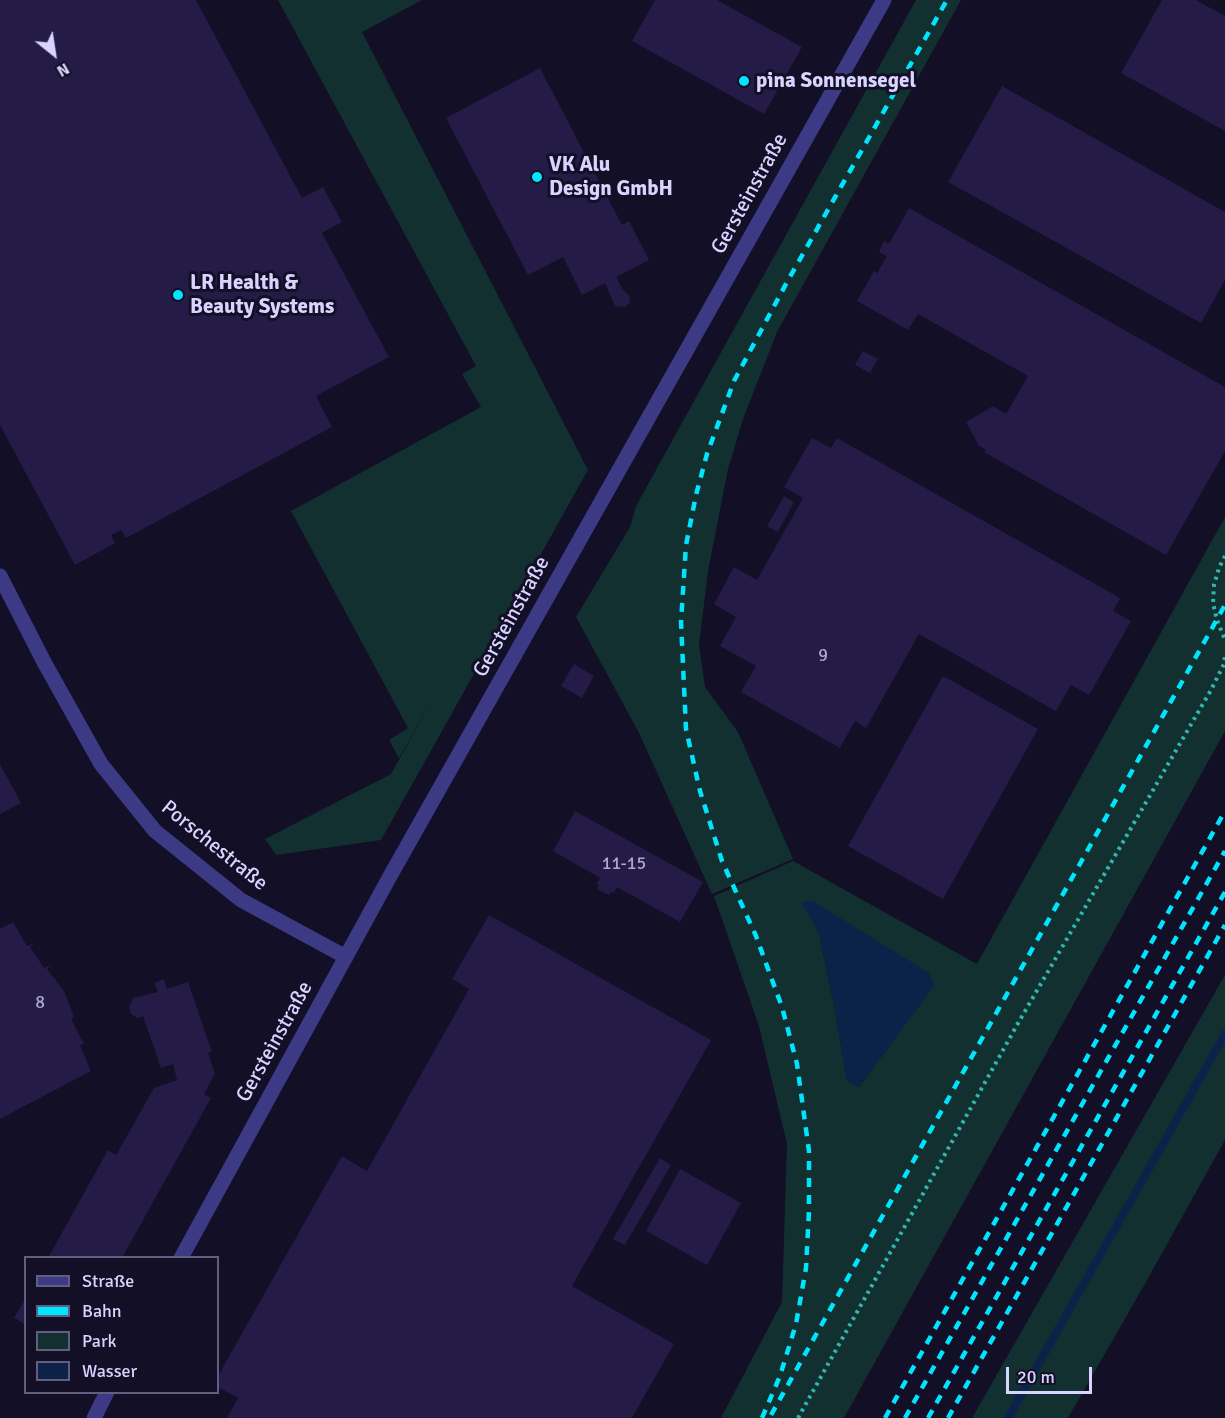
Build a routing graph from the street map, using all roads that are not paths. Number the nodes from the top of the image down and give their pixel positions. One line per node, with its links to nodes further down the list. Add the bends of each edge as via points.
1 (884, 0): 3 (street, Gersteinstraße)
2 (0, 576): 3 (street, Porschestraße, via 101,765 155,831 241,900)
3 (346, 957): 4 (street, Gersteinstraße)
4 (182, 1256)
5 (107, 1394): 6 (street)
6 (94, 1418)

